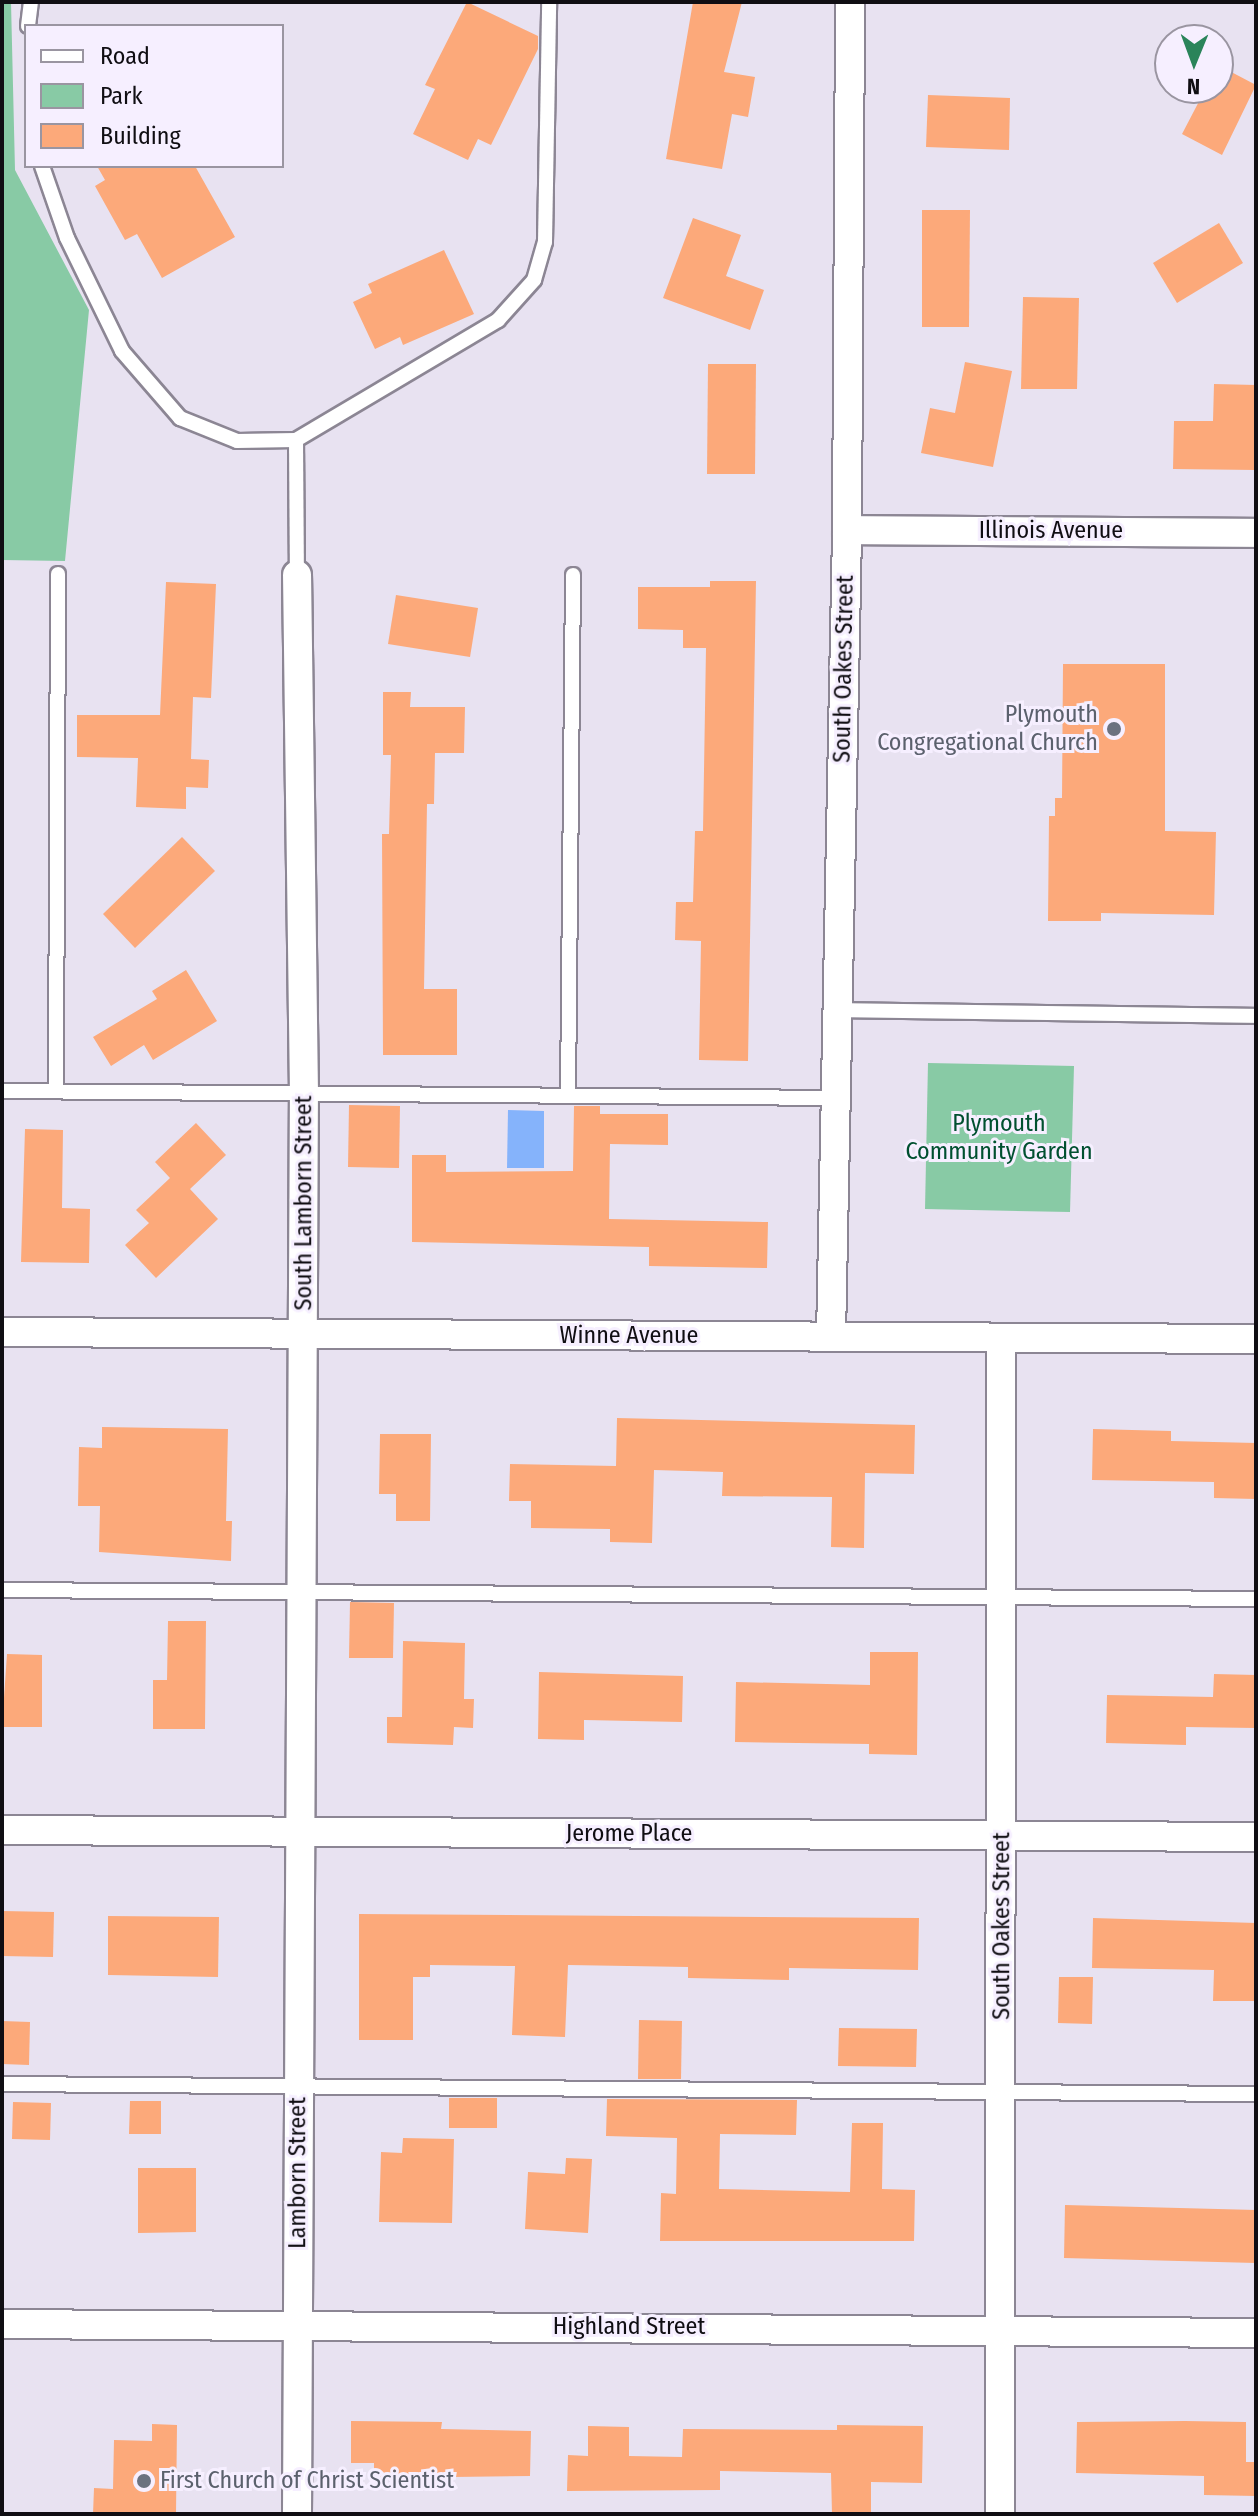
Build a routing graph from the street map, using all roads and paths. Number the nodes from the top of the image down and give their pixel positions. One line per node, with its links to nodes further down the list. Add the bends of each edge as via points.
1 (31, 2): 4 (lane)
2 (549, 2): 6 (lane, via 545,242 534,280 498,320)
3 (850, 2): 7 (street, South Oakes Street)
4 (28, 24)
5 (43, 168): 6 (lane, via 67,238 122,351 180,418 237,441)
6 (296, 440): 10 (lane)
7 (847, 530): 8 (street, Illinois Avenue); 12 (street, South Oakes Street)
8 (1256, 533)
9 (58, 574): 15 (lane)
10 (297, 575): 16 (street, South Lamborn Street)
11 (573, 575): 17 (lane)
12 (838, 1010): 13 (lane); 18 (street, South Oakes Street)
13 (1256, 1016)
14 (2, 1091): 15 (lane)
15 (56, 1091): 16 (lane)
16 (304, 1094): 17 (lane); 20 (street, South Lamborn Street)
17 (568, 1096): 18 (lane)
18 (837, 1098): 21 (street, South Oakes Street)
19 (2, 1332): 20 (street, Winne Avenue)
20 (304, 1335): 21 (street, Winne Avenue); 25 (street, South Lamborn Street)
21 (831, 1337): 22 (street, Winne Avenue)
22 (1001, 1338): 23 (street, Winne Avenue); 26 (street, South Oakes Street)
23 (1256, 1339)
24 (2, 1590): 25 (lane)
25 (299, 1591): 26 (lane); 29 (street, South Lamborn Street)
26 (1002, 1598): 27 (lane); 30 (street, South Oakes Street)
27 (1256, 1599)
28 (2, 1830): 29 (street, Jerome Place)
29 (300, 1832): 30 (street, Jerome Place); 33 (street, Lamborn Street)
30 (1002, 1837): 31 (street, Jerome Place); 34 (street, South Oakes Street)
31 (1256, 1837)
32 (2, 2084): 33 (lane)
33 (299, 2085): 34 (lane); 37 (street, Lamborn Street)
34 (1001, 2093): 35 (lane); 38 (street, South Oakes Street)
35 (1256, 2094)
36 (2, 2324): 37 (street, Highland Street)
37 (297, 2325): 38 (street, Highland Street); 40 (street, Lamborn Street)
38 (1000, 2330): 39 (street, Highland Street); 41 (street, South Oakes Street)
39 (1256, 2333)
40 (297, 2514)
41 (1000, 2514)

